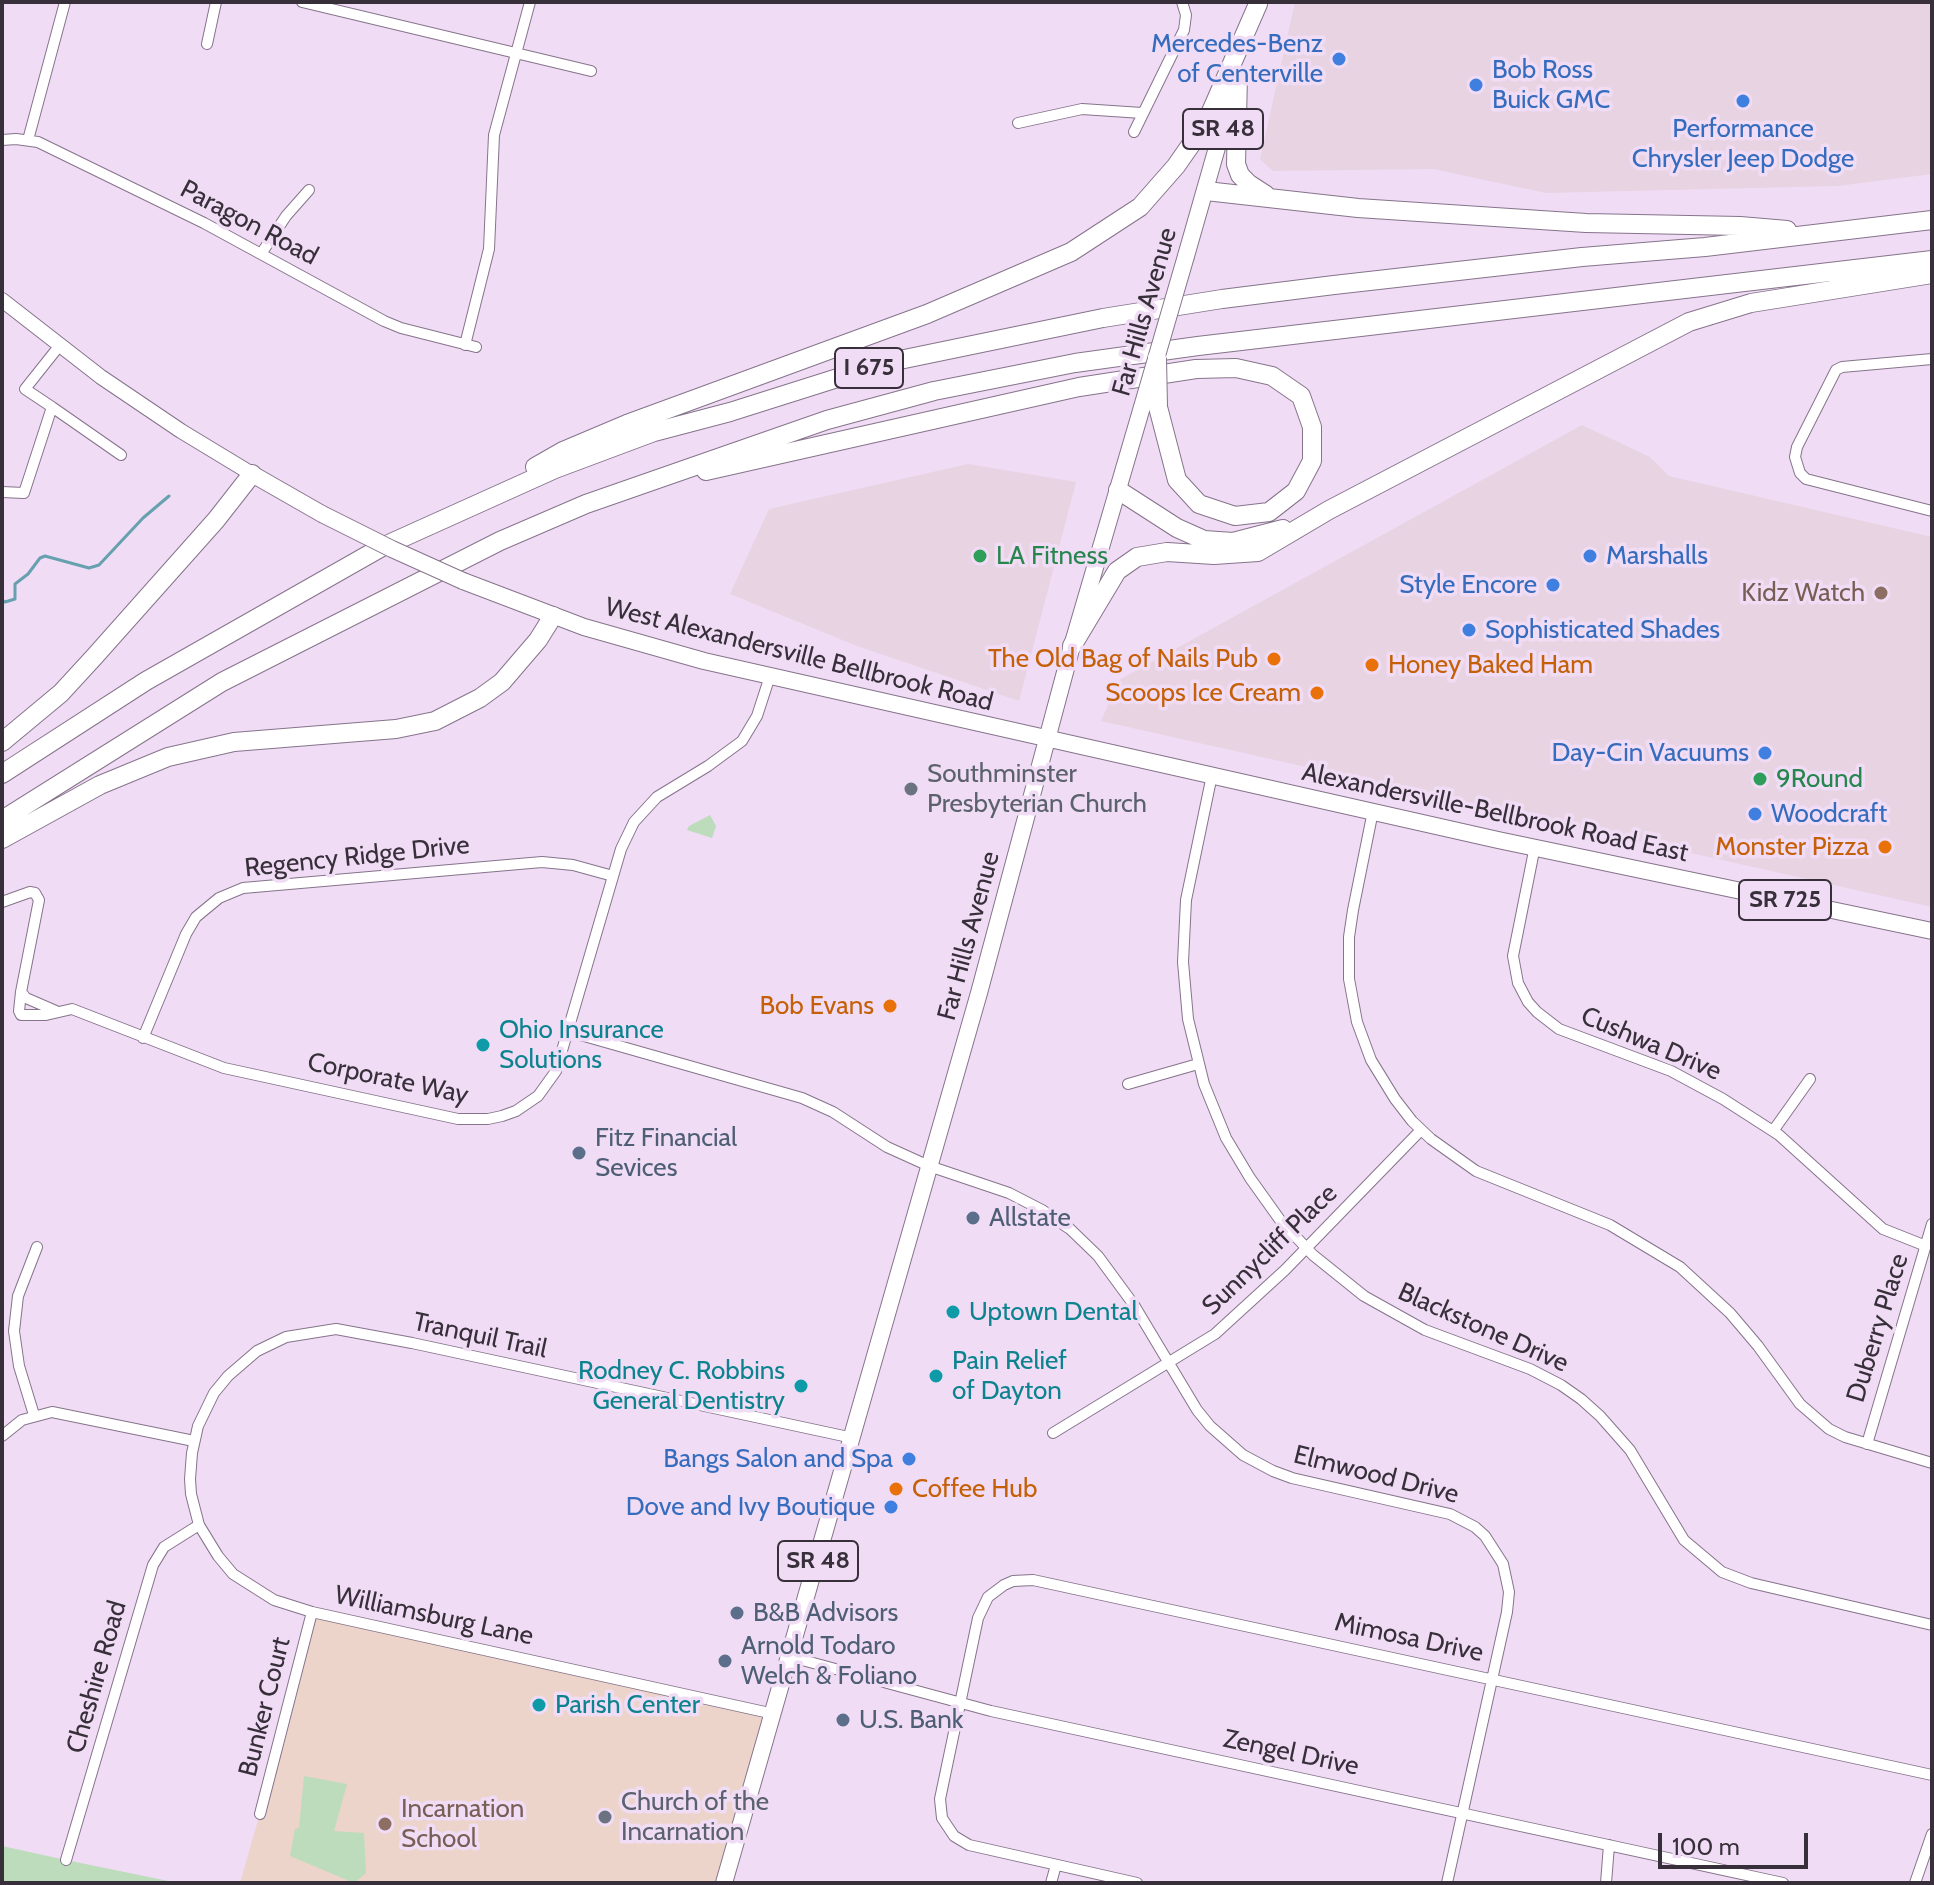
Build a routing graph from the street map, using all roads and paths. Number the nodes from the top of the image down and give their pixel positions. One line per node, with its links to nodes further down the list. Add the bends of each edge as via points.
1 (65, 2): 15 (street)
2 (216, 2): 7 (street)
3 (302, 2): 8 (street)
4 (530, 2): 8 (street)
5 (1182, 2): 11 (street, via 1184,30)
6 (1258, 3): 10 (main road, Far Hills Avenue / SR 48); 36 (highway, via 1206,123 1176,166 1140,207 1071,252 927,314 679,403 563,451)
7 (207, 44)
8 (517, 53): 9 (street); 21 (street, Paragon Road, via 494,135 489,249 470,346 384,321)
9 (591, 71)
10 (1238, 75): 17 (main road, Far Hills Avenue / SR 48); 18 (highway, via 1236,164 1249,184)
11 (1142, 113): 12 (street, via 1082,109); 13 (street)
12 (1018, 123)
13 (1134, 132)
14 (2, 140): 15 (street, Paragon Road)
15 (28, 140): 21 (street, Paragon Road)
16 (309, 190): 21 (street)
17 (1206, 191): 18 (highway); 26 (main road, Far Hills Avenue / SR 48, bridge)
18 (1276, 199): 20 (highway, via 1586,223 1740,226)
19 (1932, 220): 20 (highway, I 675)
20 (1822, 234): 36 (highway, I 675, via 1334,285 1020,334 885,363 654,432)
21 (261, 254)
22 (1932, 260): 32 (highway, I 675, via 1075,363 934,391 827,420)
23 (1932, 274): 37 (highway, via 1751,303 1689,322)
24 (2, 300): 25 (main road, West Alexandersville Bellbrook Road)
25 (60, 345): 28 (street, via 25,389); 31 (main road, West Alexandersville Bellbrook Road)
26 (1157, 358): 29 (highway, bridge)
27 (1932, 359): 35 (street, via 1836,370 1797,447 1796,466 1806,479)
28 (52, 407): 30 (street); 34 (street, via 24,493)
29 (1150, 407): 32 (highway, via 1177,480 1199,504 1235,516 1269,512 1296,491 1312,461 1312,427 1301,396 1272,376 1236,368 1196,369 1079,387); 33 (main road, Far Hills Avenue / SR 48)
30 (121, 455)
31 (252, 474): 38 (main road, West Alexandersville Bellbrook Road, bridge, via 322,514 463,581); 42 (highway, via 61,693)
32 (637, 487): 46 (highway, I 675, via 500,541 222,682)
33 (1118, 490): 37 (highway, via 1184,532 1218,542 1249,540); 39 (main road, Far Hills Avenue / SR 48)
34 (2, 492)
35 (1932, 511)
36 (451, 516): 43 (highway, I 675, via 299,592 146,681)
37 (1318, 517): 39 (highway, via 1258,552 1137,557 1117,571)
38 (553, 616): 40 (main road, West Alexandersville Bellbrook Road, via 664,651); 47 (highway, via 502,682 435,721 234,742 168,757 100,785)
39 (1072, 646): 41 (main road, Far Hills Avenue / SR 48)
40 (770, 676): 41 (main road, West Alexandersville Bellbrook Road); 49 (street, Corporate Way, via 742,741 645,809 628,834)
41 (1049, 738): 44 (main road, Alexandersville-Bellbrook Road East / SR 725); 61 (main road, Far Hills Avenue / SR 48)
42 (2, 742)
43 (2, 774)
44 (1212, 775): 45 (main road, Alexandersville-Bellbrook Road East / SR 725); 56 (street, Blackstone Drive, via 1189,877 1183,932 1185,994)
45 (1373, 811): 48 (main road, Alexandersville-Bellbrook Road East / SR 725); 59 (street, via 1349,937 1352,999 1371,1060)
46 (2, 820)
47 (2, 839)
48 (1535, 846): 51 (main road, Alexandersville-Bellbrook Road East / SR 725); 60 (street, Cushwa Drive, via 1513,956 1528,1002 1559,1029 1671,1071)
49 (613, 876): 54 (street, Corporate Way); 55 (street, Regency Ridge Drive, via 542,862 243,888 219,898 196,917)
50 (2, 902): 52 (street, via 30,892 39,900)
51 (1932, 931)
52 (21, 992): 53 (street); 53 (street, via 21,1015)
53 (56, 1011): 55 (street, Corporate Way, via 72,1009)
54 (570, 1032): 55 (street, Corporate Way, via 556,1071 538,1096 516,1111 472,1120 224,1068); 61 (street, Elmwood Drive, via 802,1098)
55 (143, 1038)
56 (1198, 1064): 58 (street); 65 (street, Blackstone Drive, via 1240,1163 1265,1202)
57 (1810, 1079): 60 (street)
58 (1128, 1084)
59 (1421, 1130): 65 (street, Sunnycliff Place); 72 (street, via 1476,1171 1594,1217 1657,1251 1730,1313 1813,1418)
60 (1773, 1131): 63 (street, Cushwa Drive, via 1883,1229)
61 (929, 1166): 66 (street, Elmwood Drive, via 1009,1193 1070,1229 1114,1275); 70 (main road, Far Hills Avenue / SR 48)
62 (1932, 1224): 63 (street, Duberry Place)
63 (1926, 1246): 72 (street, Duberry Place)
64 (37, 1247): 67 (street, via 18,1296 14,1331)
65 (1306, 1248): 66 (street, Sunnycliff Place, via 1244,1310); 76 (street, Blackstone Drive, via 1352,1288 1401,1318 1530,1369 1581,1399 1630,1450 1684,1540 1722,1572)
66 (1170, 1363): 68 (street, Sunnycliff Place); 78 (street, Elmwood Drive, via 1210,1426 1258,1464 1292,1478 1450,1514 1485,1536 1503,1564 1509,1592)
67 (34, 1415): 69 (street); 71 (street, via 64,1413)
68 (1053, 1433)
69 (2, 1436)
70 (853, 1438): 71 (street, Tranquil Trail, via 336,1329 286,1337 244,1361 214,1393); 77 (main road, Far Hills Avenue / SR 48)
71 (194, 1441): 74 (street, Williamsburg Lane, via 191,1494)
72 (1867, 1444): 73 (street)
73 (1932, 1463)
74 (199, 1525): 75 (street, Williamsburg Lane, via 244,1583); 86 (street, Cheshire Road, via 164,1547 153,1565)
75 (312, 1612): 80 (street, Williamsburg Lane); 83 (street, Bunker Court)
76 (1932, 1625)
77 (791, 1657): 79 (street, Zengel Drive); 80 (main road, Far Hills Avenue / SR 48)
78 (1492, 1679): 79 (street, Mimosa Drive, via 1023,1579 996,1590 983,1605); 81 (street, Mimosa Drive); 82 (street, Elmwood Drive)
79 (959, 1703): 82 (street, Zengel Drive); 87 (street, Mimosa Drive, via 940,1799 948,1829 969,1845)
80 (774, 1714): 88 (main road, Far Hills Avenue / SR 48)
81 (1932, 1775)
82 (1463, 1813): 85 (street, Zengel Drive); 91 (street, Elmwood Drive)
83 (260, 1814)
84 (1932, 1834): 94 (street)
85 (1609, 1845): 92 (street); 93 (street, Zengel Drive)
86 (66, 1860)
87 (1056, 1865): 89 (street); 90 (street, Mimosa Drive)
88 (724, 1883)
89 (1051, 1883)
90 (1137, 1883)
91 (1447, 1883)
92 (1606, 1883)
93 (1783, 1883)
94 (1915, 1883)

